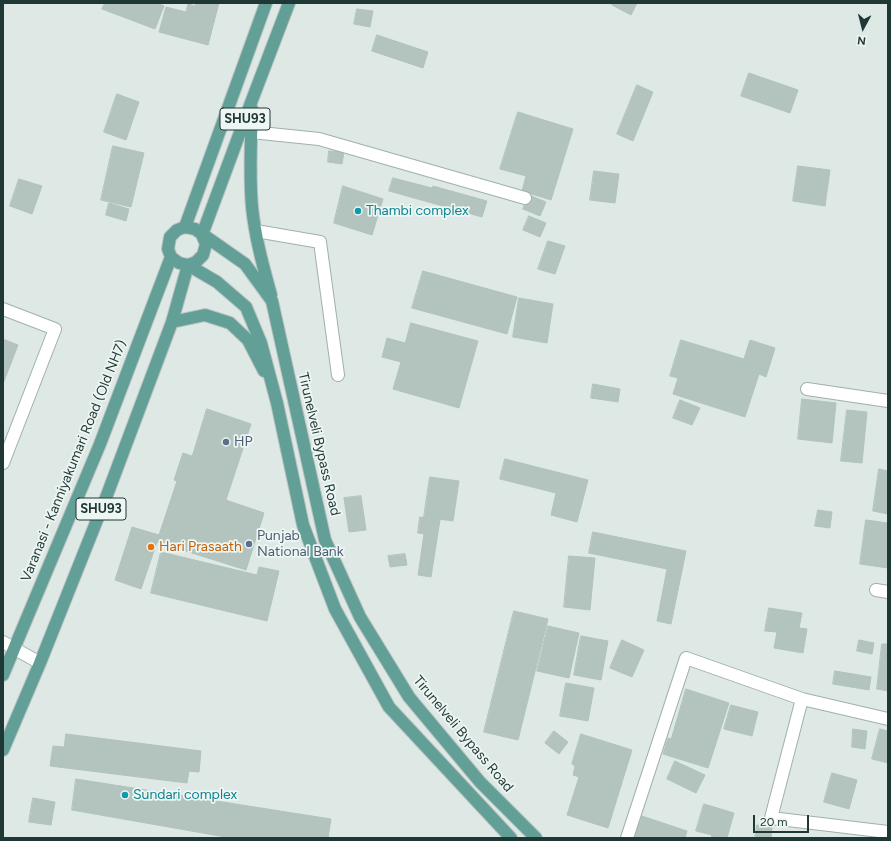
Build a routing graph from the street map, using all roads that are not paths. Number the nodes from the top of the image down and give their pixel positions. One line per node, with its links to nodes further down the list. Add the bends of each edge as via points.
1 (266, 3): 6 (main road, SHU93)
2 (289, 3): 3 (main road, SHU93)
3 (252, 100): 4 (main road); 8 (main road, SHU93)
4 (251, 132): 5 (street, via 319,139); 7 (main road, via 250,170)
5 (525, 198)
6 (185, 227): 8 (main road, via 195,229); 9 (main road, Varanasi - Kanniyakumari Road (Old NH7) / SHU93, via 170,237 168,249)
7 (256, 231): 11 (main road); 14 (street, via 320,242)
8 (202, 235): 10 (main road, SHU93, via 206,244 203,256); 11 (main road, Tirunelveli Bypass Road, via 245,264)
9 (171, 257): 10 (main road, via 179,263); 19 (main road, Varanasi - Kanniyakumari Road (Old NH7) / SHU93, via 100,444)
10 (188, 265): 13 (main road, SHU93); 16 (main road, via 217,282 246,307 261,343)
11 (272, 301): 25 (main road, Tirunelveli Bypass Road, via 326,540 360,617 409,697)
12 (3, 309): 18 (street, via 55,330)
13 (172, 322): 16 (main road, via 205,314 230,323 248,340); 20 (main road, SHU93)
14 (338, 376)
15 (807, 389): 17 (street)
16 (274, 390): 26 (main road, via 303,525 335,609 389,707)
17 (888, 401)
18 (3, 462)
19 (9, 645): 20 (street); 21 (main road, Varanasi - Kanniyakumari Road (Old NH7) / SHU93)
20 (40, 663): 24 (main road, SHU93)
21 (3, 675)
22 (802, 699): 23 (street); 27 (street, via 771,818); 30 (street, via 686,658)
23 (888, 719)
24 (3, 750)
25 (489, 792): 26 (main road); 29 (main road, Tirunelveli Bypass Road)
26 (478, 803): 28 (main road)
27 (888, 832)
28 (511, 838)
29 (536, 838)
30 (627, 838)

